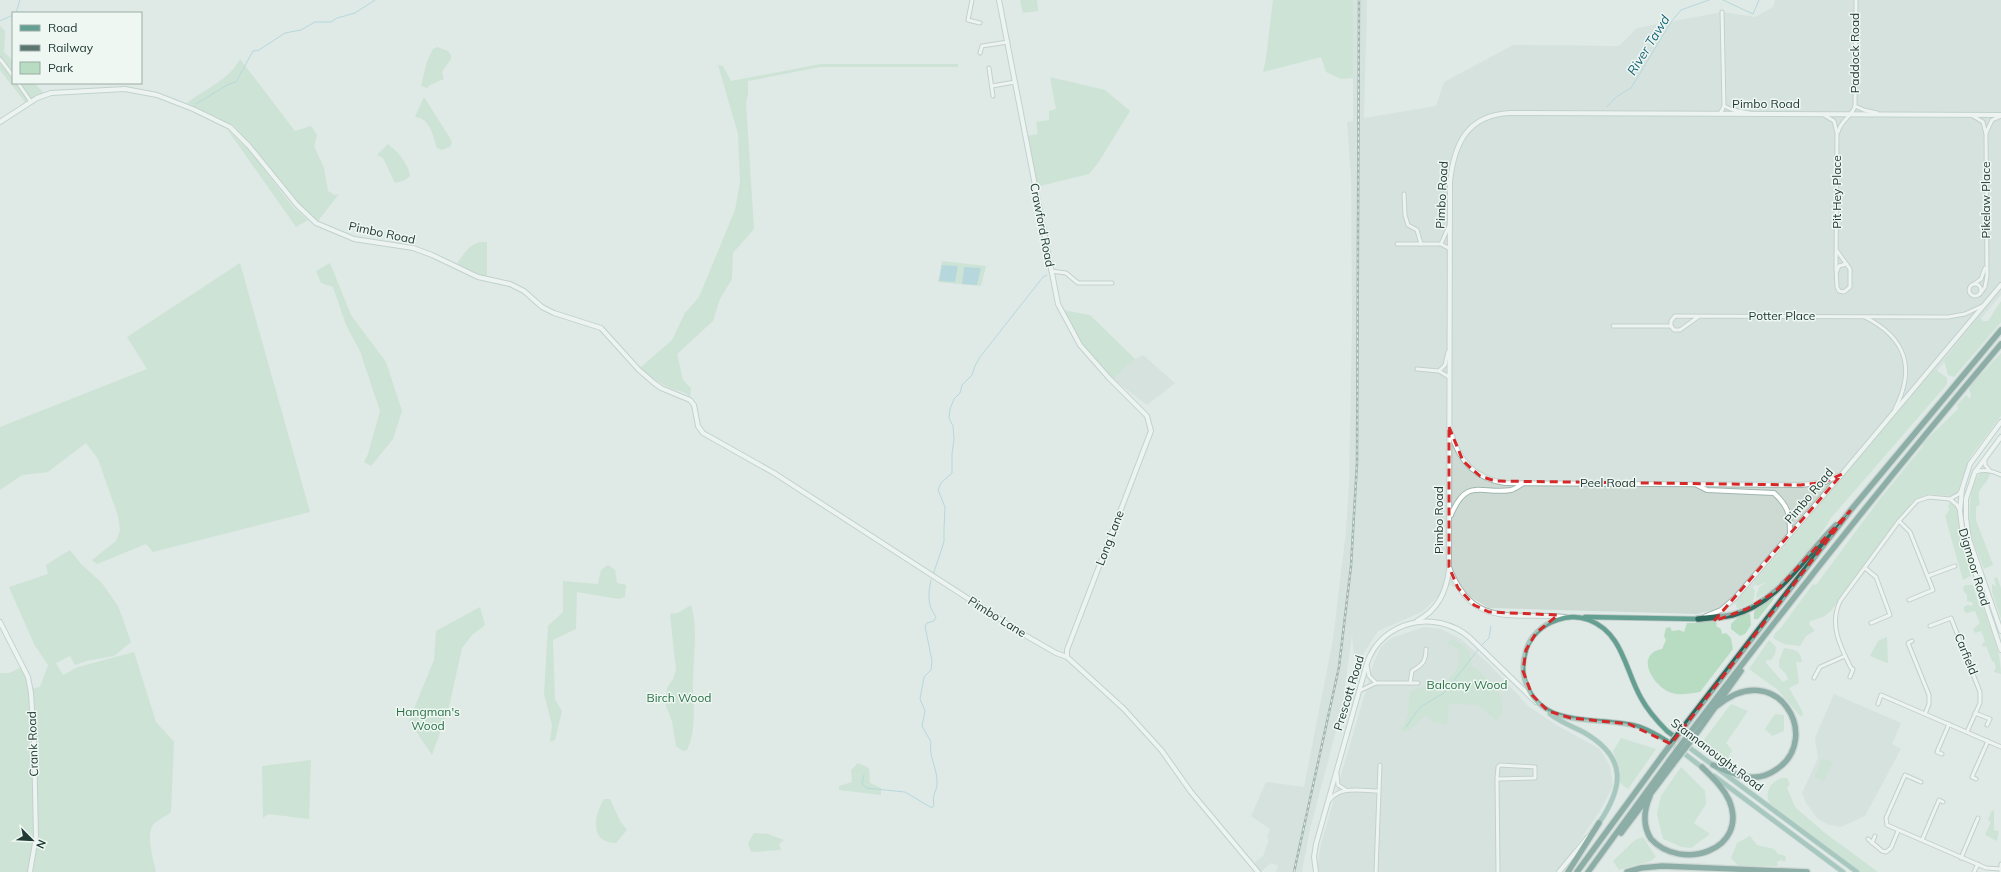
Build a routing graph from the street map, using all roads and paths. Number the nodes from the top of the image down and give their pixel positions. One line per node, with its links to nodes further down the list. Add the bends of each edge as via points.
1 (972, 0): 5 (street, via 968,20)
2 (999, 0): 6 (street, Crawford Road)
3 (1856, 0): 17 (street, Paddock Road)
4 (1722, 12): 16 (street)
5 (980, 23)
6 (1008, 42): 7 (street, via 982,46); 11 (street, Crawford Road)
7 (980, 52)
8 (0, 59): 10 (street)
9 (989, 68): 13 (street)
10 (12, 75)
11 (1015, 82): 13 (street); 37 (street, Crawford Road)
12 (19, 84): 15 (street)
13 (992, 86): 14 (street)
14 (994, 96)
15 (31, 102): 25 (street, Pimbo Road); 54 (street, Pimbo Road, via 51,93 125,89 157,95 230,126 296,205 314,222 354,239 413,248 478,277 510,284 554,313 597,325 644,374 661,388 690,400)
16 (1724, 106): 18 (street); 19 (street)
17 (1855, 106): 21 (street, Paddock Road); 22 (street, Paddock Road)
18 (1720, 114): 19 (street, Pimbo Road); 29 (street, Pimbo Road, via 1510,113 1486,118 1467,131 1455,155 1450,182)
19 (1758, 114): 20 (street, Pimbo Road)
20 (1820, 114): 22 (street, Pimbo Road); 26 (street, via 1834,121)
21 (1885, 114): 22 (street, Pimbo Road); 23 (street, Pimbo Road)
22 (1850, 115): 26 (street, via 1841,122)
23 (1966, 115): 24 (street, Pimbo Road); 27 (street, via 1981,120)
24 (2001, 116): 27 (street, via 1992,120)
25 (0, 122)
26 (1838, 133): 34 (street, Pit Hey Place)
27 (1986, 134): 36 (street, Pikelaw Place)
28 (1404, 194): 31 (street, via 1408,225 1417,230)
29 (1450, 222): 32 (street); 33 (street, Pimbo Road)
30 (1397, 244): 31 (street)
31 (1421, 244): 32 (street)
32 (1441, 244): 33 (street)
33 (1450, 250): 50 (street, Pimbo Road)
34 (1837, 251): 35 (street, Pit Hey Place); 38 (street, Pit Hey Place)
35 (1846, 264): 38 (street, via 1839,266); 38 (street, Pit Hey Place, via 1850,271 1850,287 1847,292 1838,290)
36 (1986, 267): 40 (street, via 1983,277); 42 (street, Pikelaw Place, via 1986,283)
37 (1051, 271): 39 (street, via 1066,273 1078,283); 56 (street, Crawford Road, via 1058,304 1080,345)
38 (1837, 271)
39 (1112, 283)
40 (1974, 284): 42 (street, via 1981,288); 42 (street, via 1969,287 1969,293 1974,296)
41 (2001, 285): 43 (street, Pimbo Road)
42 (1980, 294)
43 (1984, 305): 45 (street, Potter Place, via 1954,316); 55 (street, Pimbo Road)
44 (1698, 316): 45 (street, Potter Place); 47 (street, via 1680,330 1674,330); 47 (street, Potter Place, via 1675,316)
45 (1865, 317): 55 (street, via 1888,331 1904,356 1905,379)
46 (1612, 326): 47 (street)
47 (1671, 326)
48 (2001, 330): 69 (highway)
49 (2001, 344): 87 (highway, via 1873,496)
50 (1450, 348): 52 (street, via 1445,365); 53 (street, Pimbo Road)
51 (1417, 370): 52 (street)
52 (1439, 371): 53 (street)
53 (1449, 377): 58 (street, Pimbo Road)
54 (695, 411): 92 (street, Pimbo Lane, via 698,426 703,433 774,473 1023,634)
55 (1893, 412): 63 (street, Pimbo Road)
56 (1149, 420): 92 (street, Long Lane, via 1150,431)
57 (2001, 422): 67 (street, Digmoor Road, via 1970,464)
58 (1450, 427): 65 (street, Peel Road, via 1459,454 1473,472 1495,481); 71 (street, Pimbo Road)
59 (2001, 437): 60 (street, Digmoor Road)
60 (1985, 457): 61 (street, via 1985,465); 62 (street, Digmoor Road)
61 (1990, 471): 62 (street); 64 (street)
62 (1975, 472): 86 (street, Digmoor Road, via 1966,499 1969,539)
63 (1842, 474): 66 (street, Peel Road, via 1811,485); 73 (street, Pimbo Road)
64 (2001, 475)
65 (1523, 484): 66 (street, Peel Road); 71 (street, Peel Road, via 1511,490 1479,489 1467,492 1459,500)
66 (1694, 484): 73 (street, Peel Road, via 1707,490 1774,493 1784,502 1790,516)
67 (1962, 489): 68 (street); 70 (street, Digmoor Road)
68 (1950, 499): 70 (street); 72 (street, via 1922,499 1914,503)
69 (1850, 511): 81 (highway, via 1775,592 1759,603 1732,615); 145 (highway, bridge, via 1682,728)
70 (1960, 511): 90 (street, Digmoor Road, via 1963,536)
71 (1449, 518): 75 (street, Pimbo Road)
72 (1899, 521): 76 (street); 77 (street, via 1910,532)
73 (1790, 535): 81 (street, Pimbo Road, via 1727,606)
74 (1955, 566): 77 (street)
75 (1449, 567): 79 (street, Pimbo Road, via 1454,582 1466,598 1478,608 1495,614); 83 (street, via 1446,586 1439,602)
76 (1865, 568): 84 (street, via 1876,577 1890,615); 91 (street, via 1840,601 1835,615 1836,631)
77 (1928, 576): 78 (street, via 1933,590)
78 (1909, 600)
79 (1565, 617): 80 (main road, Stannanought Road); 100 (main road, Stannanought Road, via 1554,620 1536,633 1526,650 1523,661 1525,681)
80 (1582, 617): 81 (main road, Pimbo Road); 116 (main road, Stannanought Road, via 1596,623 1613,637 1640,697 1656,720)
81 (1698, 619)
82 (0, 622): 138 (street, Crank Road, via 28,677 31,693 36,837)
83 (1416, 622): 93 (street, Prescott Road, via 1396,628 1387,634 1375,647); 100 (street, Prescott Road, via 1442,623 1457,628)
84 (1871, 623)
85 (1930, 626): 104 (street, Carfield, via 1951,618 1980,692 1981,700)
86 (2001, 631)
87 (1761, 640): 102 (highway); 109 (highway)
88 (1912, 641): 105 (street, via 1908,643 1929,695)
89 (1426, 649): 97 (street, via 1426,659 1412,672)
90 (2001, 650)
91 (1845, 656): 94 (street, via 1853,669); 95 (street, via 1820,667)
92 (1067, 657): 139 (street, Pimbo Lane, via 1148,734 1191,792)
93 (1367, 663): 96 (street, via 1369,676); 99 (street, Prescott Road)
94 (1850, 677)
95 (1814, 678)
96 (1376, 683): 97 (street); 99 (street)
97 (1410, 683): 98 (street)
98 (1418, 683)
99 (1359, 691): 114 (street, Prescott Road)
100 (1537, 703): 103 (main road, Stannanought Road)
101 (1878, 704): 105 (street, via 1882,696)
102 (1717, 706): 109 (highway); 116 (highway, via 1728,696 1742,690 1766,692 1780,699 1790,712 1796,735 1793,750 1785,763 1765,776 1741,776)
103 (1548, 711): 117 (main road, Stannanought Road, via 1571,718 1614,722 1641,728 1668,741); 127 (main road, via 1602,745 1615,764 1618,786)
104 (1975, 713): 107 (street, via 1990,719); 108 (street, Carfield)
105 (1925, 714): 106 (street)
106 (1949, 724): 108 (street); 112 (street, via 1937,752)
107 (1987, 725)
108 (1967, 732): 110 (street)
109 (1692, 735): 113 (highway, bridge)
110 (1988, 741): 111 (street); 119 (street, via 1972,777)
111 (2001, 747)
112 (1942, 754)
113 (1671, 763): 123 (highway); 134 (highway)
114 (1338, 764): 121 (street, via 1338,785); 125 (street, Prescott Road)
115 (1380, 765): 122 (street)
116 (1713, 765): 150 (main road, Stannanought Road)
117 (1702, 767): 123 (highway, via 1721,788 1731,806 1732,818 1727,838 1722,847 1713,854 1692,861 1678,860 1661,851 1649,836 1644,820); 149 (main road, Stannanought Road)
118 (1498, 778): 118 (street, via 1500,765 1535,767 1535,778); 142 (street)
119 (1976, 779)
120 (1921, 782): 128 (street, via 1905,775 1886,820 1889,827)
121 (1348, 790): 122 (street); 125 (street, via 1335,794)
122 (1379, 791): 141 (street)
123 (1650, 796): 134 (highway)
124 (1943, 802): 131 (street, via 1939,800)
125 (1327, 804): 140 (street, Prescott Road, via 1314,851)
126 (1978, 818): 133 (street)
127 (1600, 823): 143 (street); 144 (highway)
128 (1898, 831): 131 (street); 132 (street, via 1891,848 1886,852)
129 (1875, 836): 132 (street)
130 (1868, 839): 132 (street)
131 (1922, 840): 133 (street)
132 (1872, 843)
133 (1961, 858): 135 (street)
134 (1598, 859): 146 (highway)
135 (1978, 864): 137 (street); 151 (street)
136 (2001, 864): 137 (street)
137 (2001, 871)
138 (30, 872)
139 (1258, 872)
140 (1316, 872)
141 (1376, 872)
142 (1498, 872)
143 (1559, 872)
144 (1568, 872)
145 (1577, 872)
146 (1588, 872)
147 (1628, 872): 148 (highway, via 1662,866)
148 (1807, 872)
149 (1843, 872)
150 (1857, 872)
151 (1974, 872)

